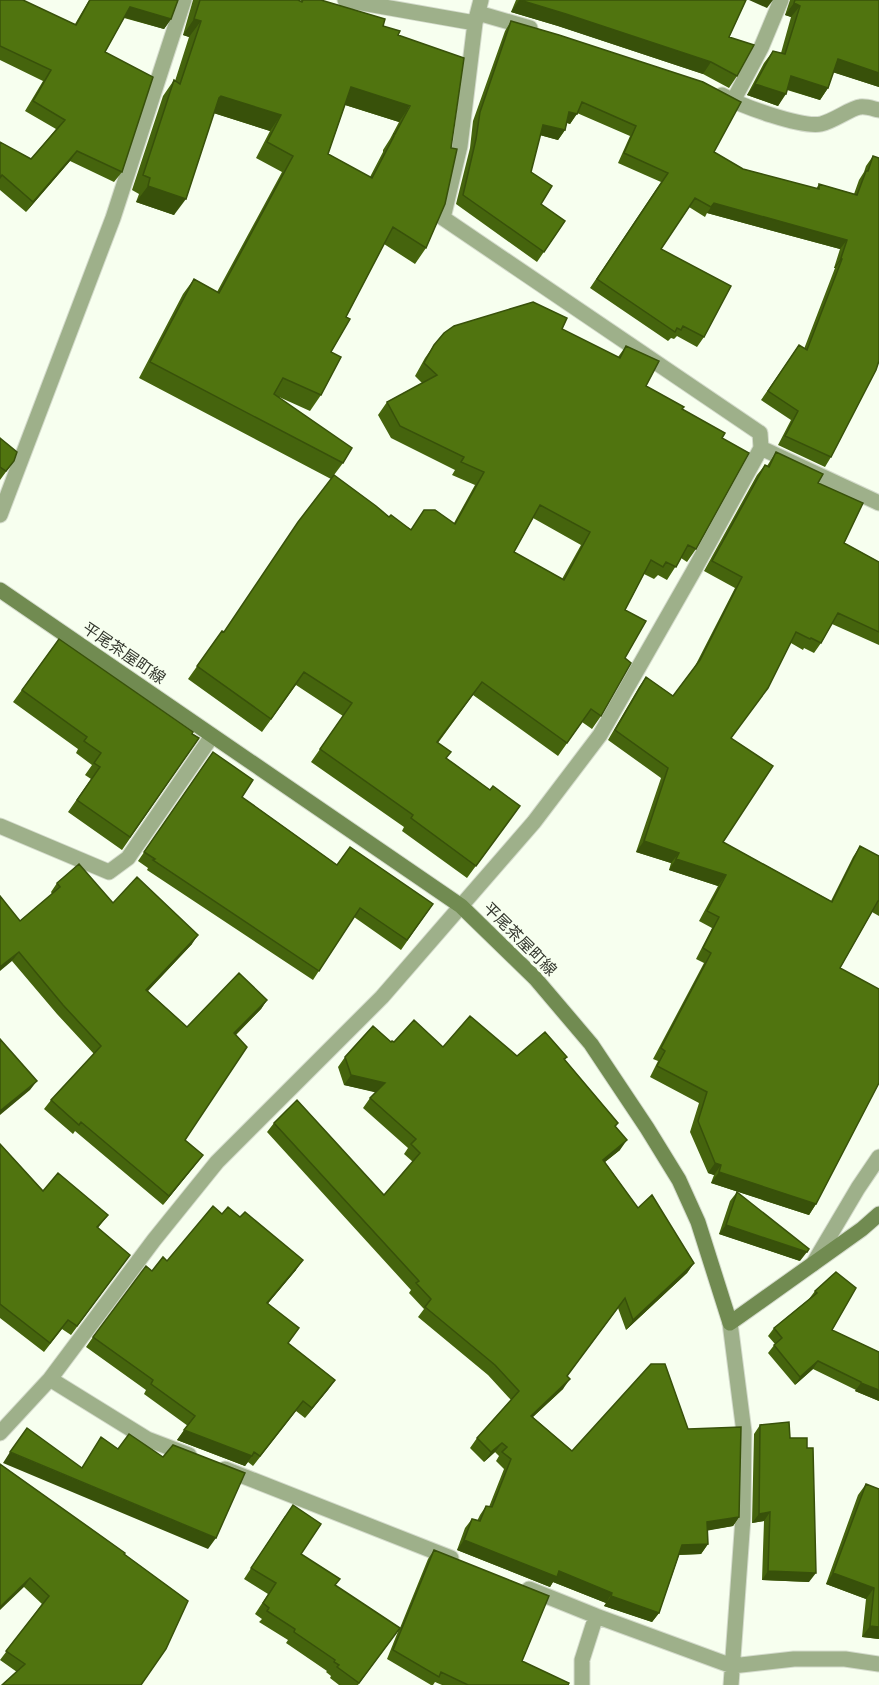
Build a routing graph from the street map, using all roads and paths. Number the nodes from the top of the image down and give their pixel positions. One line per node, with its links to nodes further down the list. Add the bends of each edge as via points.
1 (184, 0): 11 (street, via 112,218)
2 (345, 0): 4 (street)
3 (781, 0): 7 (street)
4 (478, 12): 5 (street); 9 (street, via 460,146 443,218 760,433)
5 (544, 32)
6 (708, 87): 7 (street)
7 (733, 101): 8 (street, via 801,124 832,122 860,107)
8 (879, 110)
9 (761, 448): 10 (street); 15 (street, via 600,735 534,822)
10 (879, 503)
11 (0, 515)
12 (0, 590): 13 (main road, 平尾茶屋町線)
13 (212, 736): 14 (street, via 128,858 109,872); 15 (main road, 平尾茶屋町線)
14 (3, 832)
15 (461, 906): 19 (main road, 平尾茶屋町線, via 535,978 591,1044 646,1128 679,1180 698,1222); 20 (street, via 382,997 217,1162)
16 (879, 1157): 18 (street)
17 (879, 1215): 18 (main road)
18 (813, 1265): 19 (main road)
19 (730, 1323): 26 (street, via 744,1432 744,1518)
20 (50, 1380): 21 (street); 22 (street, via 147,1439)
21 (0, 1433)
22 (463, 1563)
23 (518, 1585): 24 (street)
24 (596, 1616): 26 (street); 27 (street, via 582,1660)
25 (879, 1664): 26 (street, via 794,1659)
26 (732, 1666): 28 (street)
27 (582, 1685)
28 (731, 1685)

